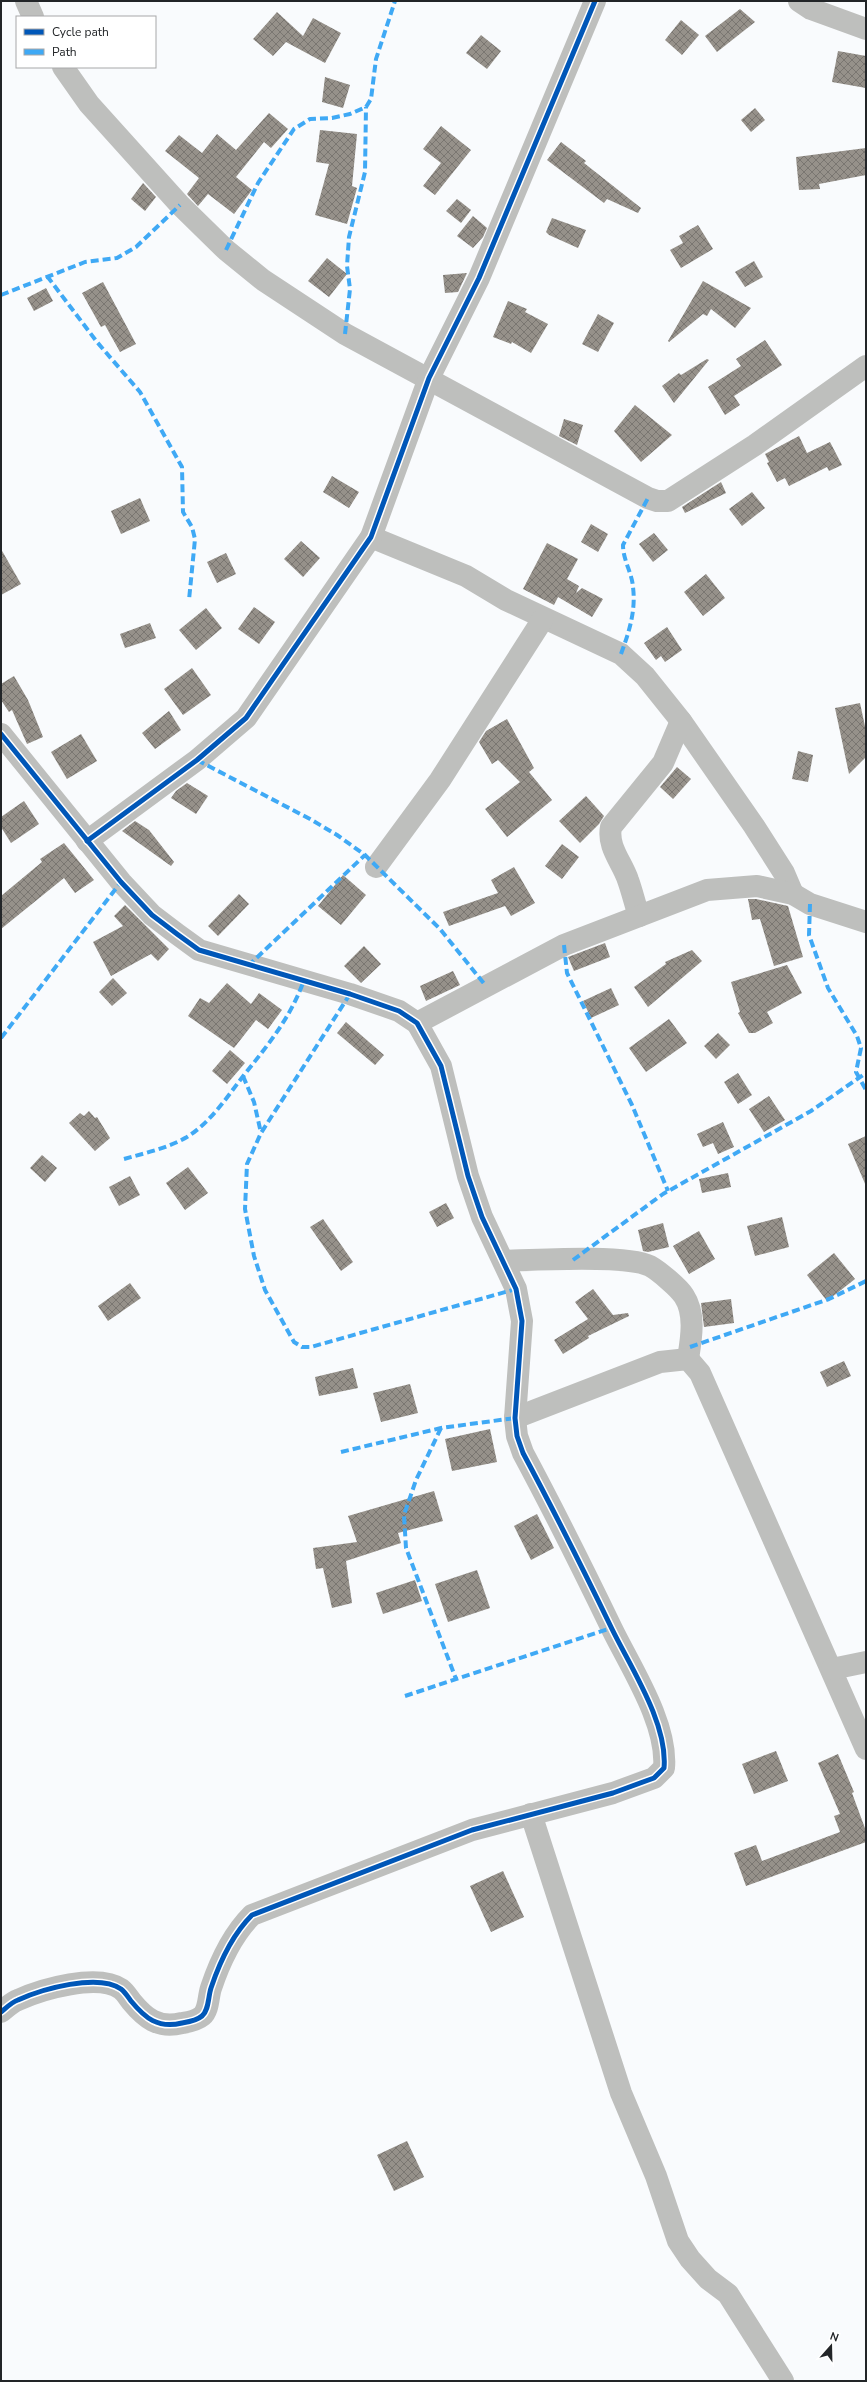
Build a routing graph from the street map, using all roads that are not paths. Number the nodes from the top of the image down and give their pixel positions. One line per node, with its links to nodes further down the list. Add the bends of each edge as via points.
1 (26, 1): 4 (street)
2 (596, 1): 8 (street, via 479,278)
3 (799, 1): 5 (street, via 811,9)
4 (33, 16)
5 (866, 29)
6 (64, 68): 8 (street, via 89,104 180,205 226,250 263,280 344,334)
7 (866, 366): 8 (street, via 755,445 668,501 648,498)
8 (429, 378): 9 (street)
9 (371, 537): 10 (street, via 466,576); 13 (street, via 246,718 197,760)
10 (543, 618): 11 (street, via 621,654 645,676); 14 (street, via 440,780)
11 (681, 721): 15 (street, via 754,826 784,873); 16 (street, via 663,763 611,827 609,836 628,878)
12 (1, 734): 13 (street)
13 (87, 841): 18 (street, via 152,915 199,950 350,994 399,1011)
14 (376, 867)
15 (793, 894): 16 (street, via 757,886 707,890); 17 (street, via 810,904)
16 (639, 916): 18 (street, via 564,945)
17 (866, 922)
18 (417, 1023): 19 (street, via 441,1066 468,1176 482,1217)
19 (504, 1261): 20 (street, via 616,1261 650,1266 684,1296 692,1333); 21 (street, via 516,1289 522,1321)
20 (688, 1359): 21 (street, via 660,1362); 23 (street, via 700,1373)
21 (515, 1418): 25 (street, via 517,1436 523,1453 576,1553 655,1717 666,1755 664,1768 654,1778 613,1793)
22 (866, 1662): 23 (street)
23 (832, 1669): 24 (street)
24 (866, 1749)
25 (530, 1814): 26 (street, via 472,1830 252,1915 239,1928 225,1953 211,1988 206,2011 196,2020 174,2025 151,2022 121,1989 100,1982 39,1992 17,2000); 27 (street, via 621,2093 656,2176 678,2241 704,2274 728,2294)
26 (1, 2012)
27 (783, 2381)

